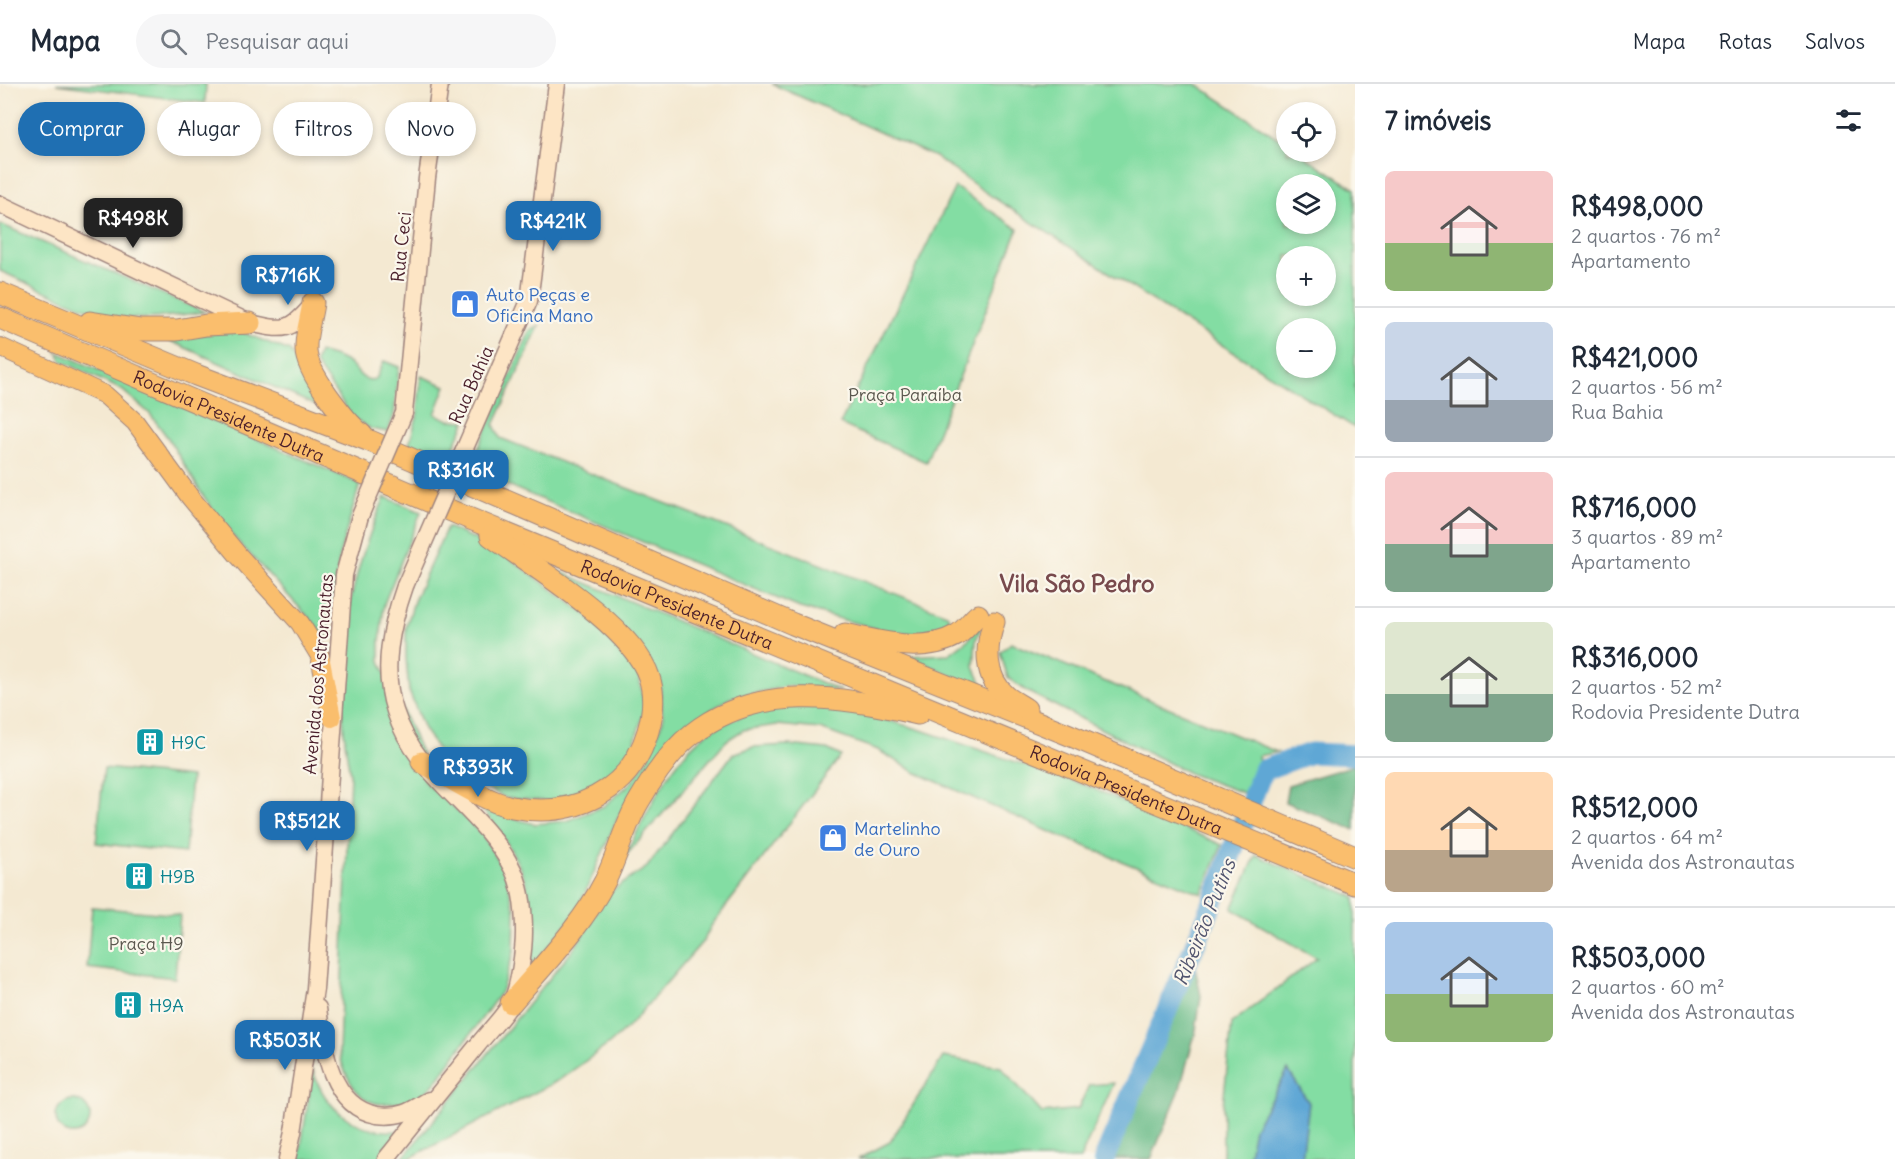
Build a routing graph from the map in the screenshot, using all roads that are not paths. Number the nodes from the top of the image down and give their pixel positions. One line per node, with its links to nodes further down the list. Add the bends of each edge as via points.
1 (440, 84): 12 (main road, Rua Ceci, bridge, via 404,413)
2 (557, 84): 17 (main road, Rua Bahia, bridge, via 529,301 393,621 389,680 394,710)
3 (0, 204): 8 (main road)
4 (0, 293): 7 (highway, Rodovia Presidente Dutra)
5 (314, 303): 8 (main road, via 293,326); 10 (highway, via 306,351 322,389 354,429)
6 (0, 318): 11 (highway, Rodovia Presidente Dutra)
7 (66, 320): 8 (highway, via 141,330); 10 (highway, Rodovia Presidente Dutra, via 196,375)
8 (260, 326)
9 (0, 347): 14 (main road, via 105,395 135,422 190,497 300,623 320,656)
10 (370, 441): 13 (highway, Rodovia Presidente Dutra)
11 (461, 515): 15 (highway, Rodovia Presidente Dutra); 17 (highway, via 596,610 636,654 649,677 652,717 639,755 625,775 595,798 576,806 551,810 508,807)
12 (360, 516): 14 (main road, Avenida dos Astronautas, via 344,575)
13 (793, 624): 16 (highway, Rodovia Presidente Dutra); 16 (highway, via 910,645 937,643 986,619 993,681 1006,696)
14 (332, 718): 20 (main road, Avenida dos Astronautas)
15 (983, 730): 19 (highway, Rodovia Presidente Dutra); 21 (highway, via 880,705 812,698 742,705 718,717 691,734 666,760 638,803 605,881 572,933)
16 (1067, 734): 18 (highway, Rodovia Presidente Dutra)
17 (422, 762): 21 (main road, via 489,832 512,867 524,908 524,951)
18 (1355, 856)
19 (1355, 884)
20 (315, 989): 22 (main road, via 329,1066 350,1101 367,1113 386,1116 404,1114); 23 (main road, Avenida dos Astronautas)
21 (511, 1003): 22 (main road)
22 (436, 1096): 24 (main road)
23 (286, 1159)
24 (386, 1159)

